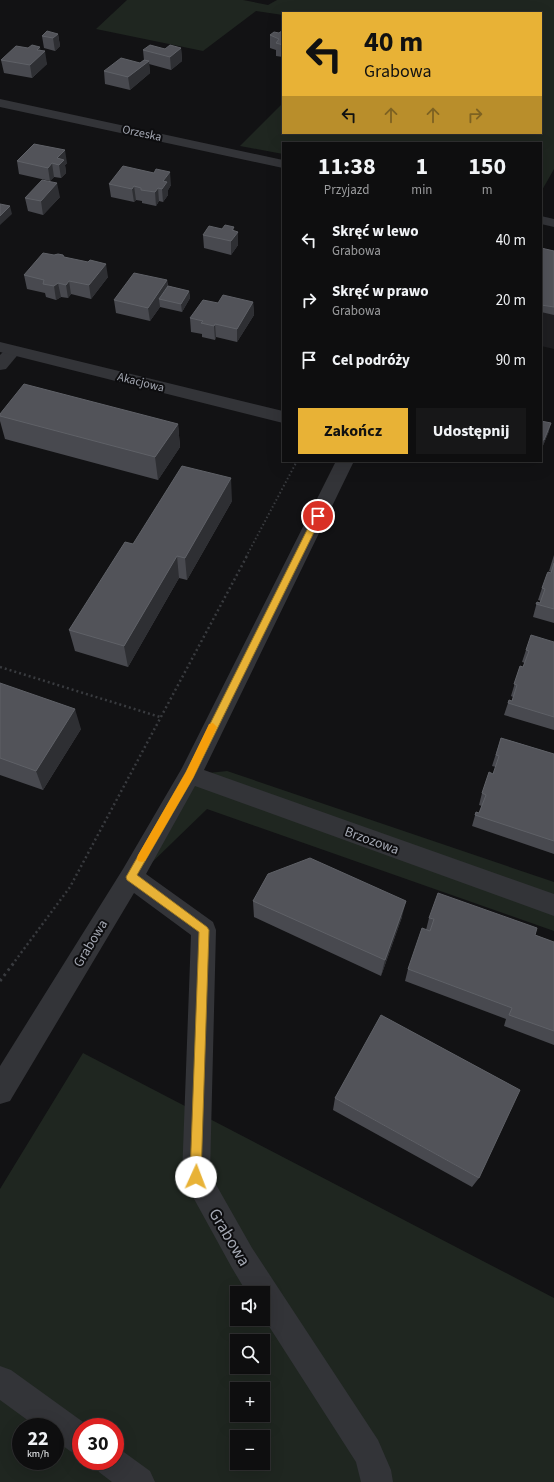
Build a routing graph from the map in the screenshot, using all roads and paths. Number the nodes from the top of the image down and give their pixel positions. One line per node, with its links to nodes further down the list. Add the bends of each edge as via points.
1 (0, 103): 2 (street, Orzeska)
2 (282, 164)
3 (542, 220): 4 (street)
4 (554, 223)
5 (6, 349): 6 (lane); 7 (street, Akacjowa)
6 (0, 365)
7 (282, 417)
8 (296, 462): 11 (path)
9 (345, 462): 12 (street, Grabowa)
10 (0, 667): 11 (path)
11 (160, 717): 15 (path, via 70,887)
12 (190, 775): 13 (street, Grabowa); 14 (street, Brzozowa)
13 (131, 877): 16 (street, Grabowa); 21 (street, Grabowa, via 204,930 196,1177 242,1258 367,1451)
14 (554, 905)
15 (0, 980)
16 (0, 1091)
17 (0, 1381): 18 (street)
18 (72, 1433)
19 (122, 1470): 20 (street)
20 (139, 1482)
21 (377, 1482)

